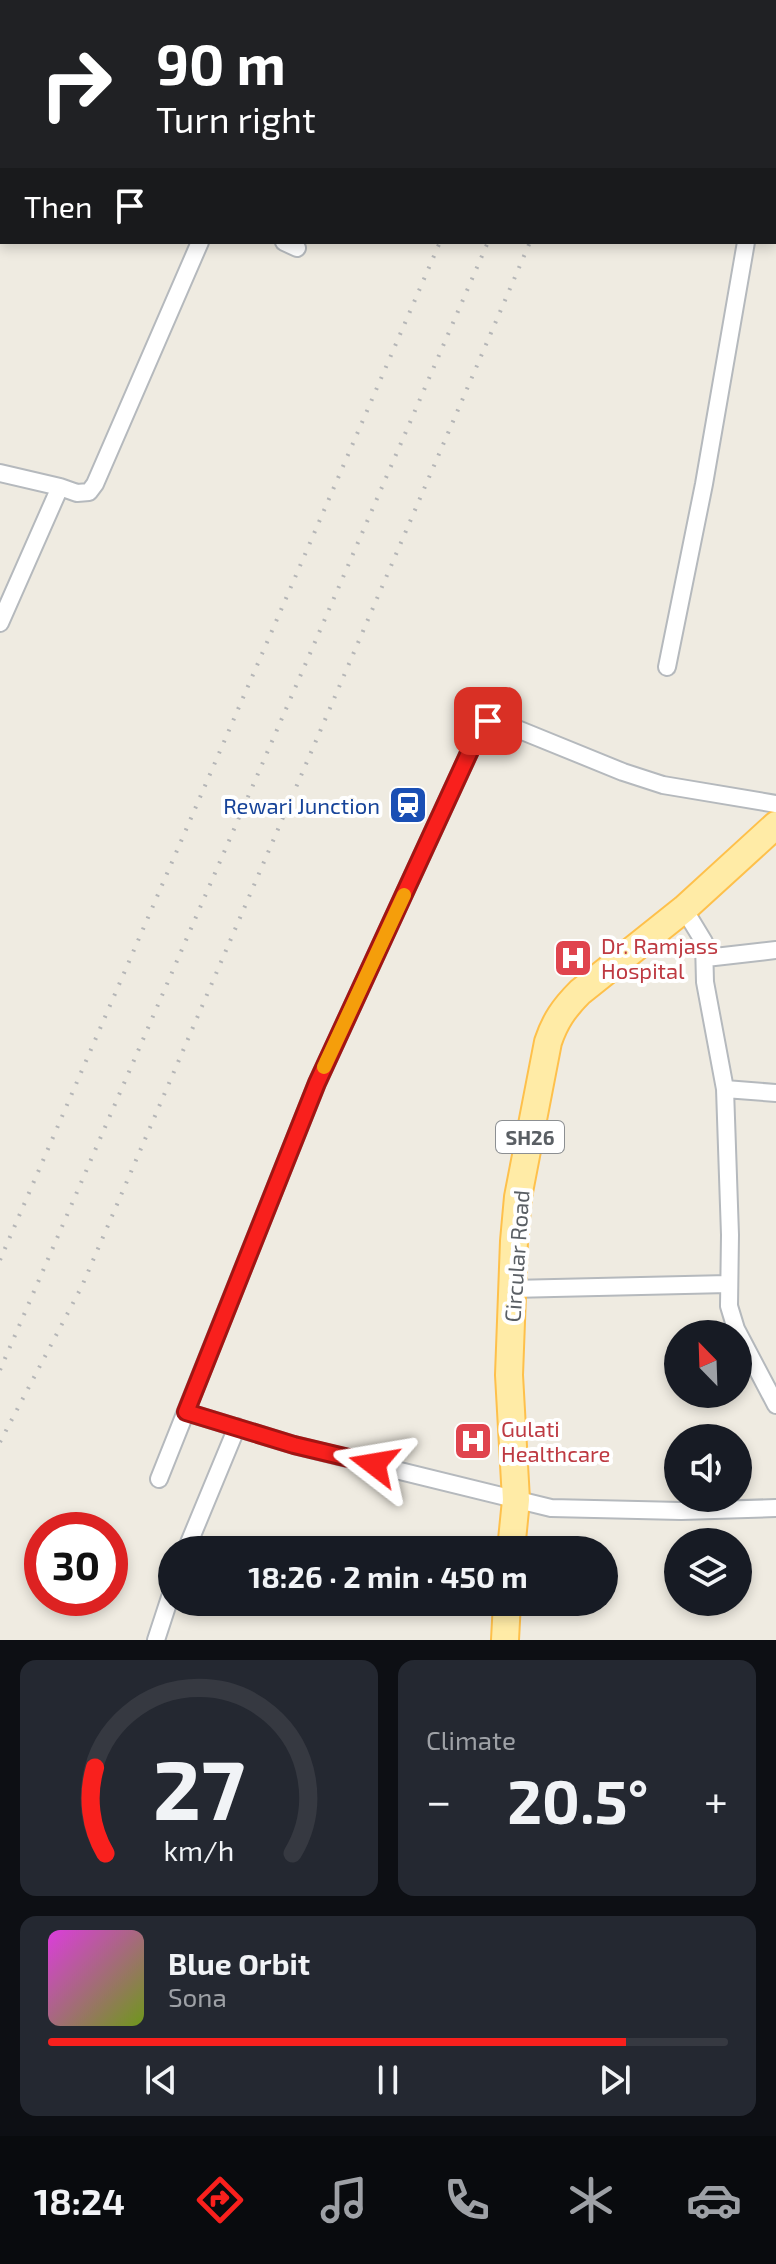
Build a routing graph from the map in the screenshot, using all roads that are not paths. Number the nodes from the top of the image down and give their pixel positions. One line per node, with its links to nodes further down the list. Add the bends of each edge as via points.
1 (199, 244): 4 (street, via 95,484 89,492)
2 (746, 244): 6 (street)
3 (0, 473): 4 (street)
4 (60, 487): 5 (street)
5 (0, 623)
6 (667, 667)
7 (776, 804): 17 (street, via 663,785 500,722 488,721 481,727 317,1083)
8 (776, 825): 9 (main road, Circular Road / SH26)
9 (684, 909): 11 (street, via 704,942); 15 (main road, Circular Road / SH26, via 580,992 554,1023 518,1197)
10 (776, 950): 11 (street)
11 (706, 958): 12 (street, via 705,982)
12 (725, 1089): 13 (street); 14 (street)
13 (776, 1093)
14 (728, 1284): 15 (street); 16 (street, via 736,1329)
15 (511, 1289): 20 (main road, Circular Road / SH26, via 509,1375)
16 (776, 1405)
17 (186, 1412): 18 (street); 19 (street)
18 (237, 1427): 20 (street); 22 (street)
19 (159, 1479)
20 (516, 1500): 21 (street, via 594,1510); 23 (main road, Circular Road / SH26)
21 (776, 1508)
22 (192, 1536)
23 (512, 1536)
24 (164, 1616): 26 (street)
25 (506, 1616): 27 (main road)
26 (156, 1640)
27 (505, 1640)

